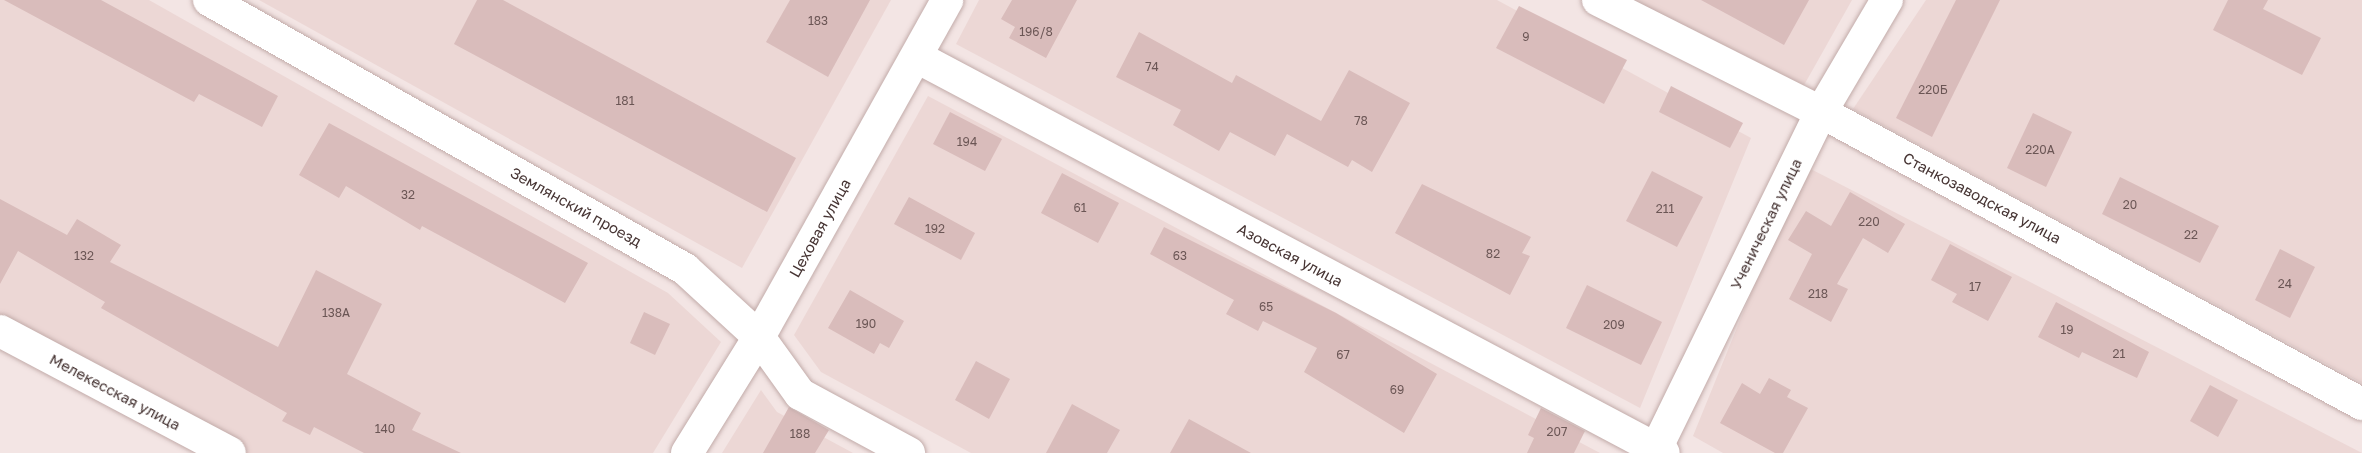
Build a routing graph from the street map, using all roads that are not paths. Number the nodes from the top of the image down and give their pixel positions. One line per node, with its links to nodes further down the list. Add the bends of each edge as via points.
1 (209, 0): 8 (street, Землянский проезд, via 685,269)
2 (947, 0): 5 (street, Цеховая улица)
3 (1598, 0): 6 (street, Станкозаводская улица)
4 (1887, 0): 6 (street, Ученическая улица)
5 (917, 57): 8 (street, Цеховая улица); 10 (street, Азовская улица)
6 (1821, 112): 9 (street, Станкозаводская улица); 10 (street, Ученическая улица)
7 (0, 331): 11 (street, Мелекесская улица)
8 (759, 337): 12 (street, Цеховая улица); 13 (street, Землянский проезд, via 800,394)
9 (2362, 404)
10 (1658, 452)
11 (230, 453)
12 (687, 453)
13 (909, 453)

